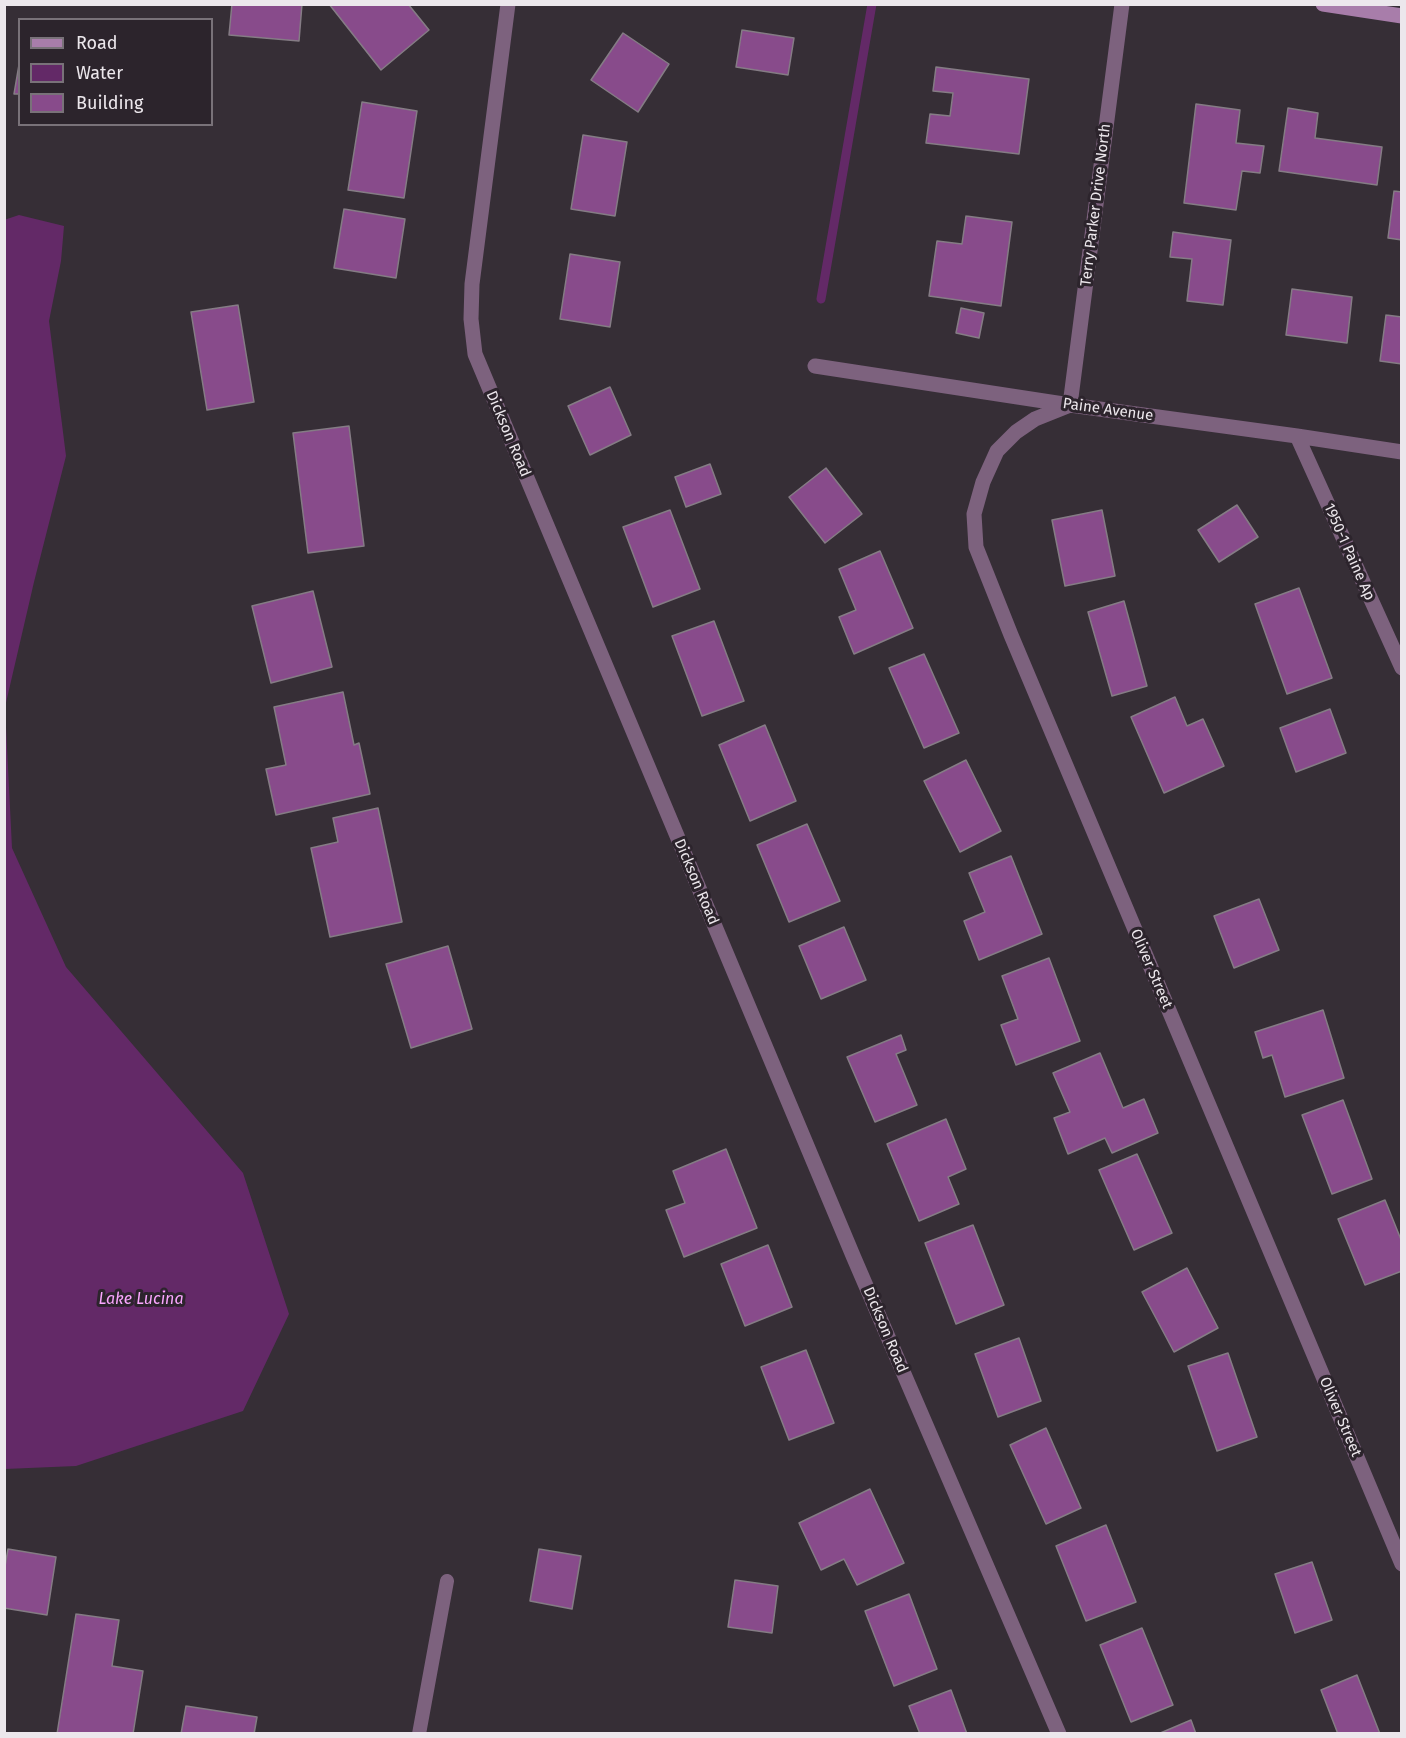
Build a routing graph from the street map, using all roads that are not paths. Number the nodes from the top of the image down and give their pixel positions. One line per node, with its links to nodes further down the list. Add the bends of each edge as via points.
1 (508, 4): 13 (street, Dickson Road, via 472,284 475,354 854,1258)
2 (1122, 4): 6 (street, Terry Parker Drive North)
3 (1323, 4): 4 (main road)
4 (1401, 15)
5 (815, 366): 6 (street, Paine Avenue)
6 (1070, 405): 7 (street, Paine Avenue); 10 (street, Oliver Street, via 1035,419 998,451 974,514 976,547)
7 (1297, 436): 8 (street, Paine Avenue); 9 (street, 1950-1 Paine Ap)
8 (1401, 452)
9 (1401, 668)
10 (1401, 1564)
11 (447, 1581): 12 (lane)
12 (419, 1734)
13 (1059, 1734)

